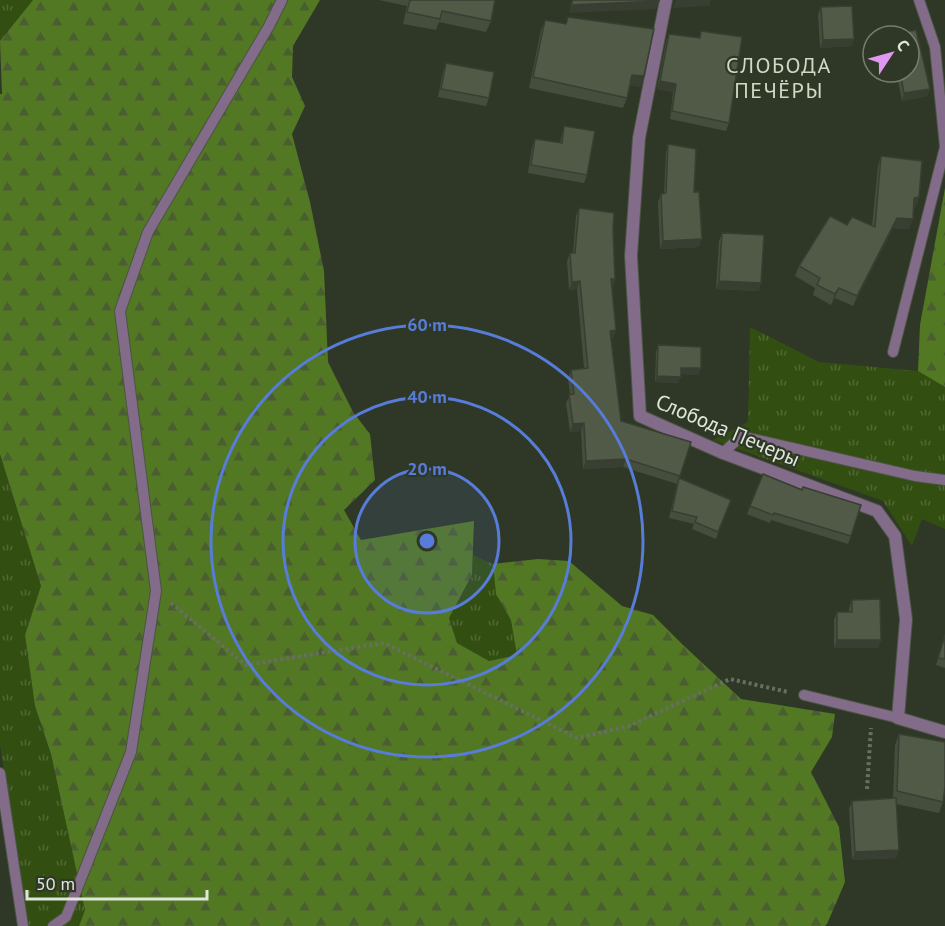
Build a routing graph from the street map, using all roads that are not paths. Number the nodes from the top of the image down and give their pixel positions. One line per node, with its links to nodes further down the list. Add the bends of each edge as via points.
1 (282, 0): 12 (lane, via 148,232 120,311 156,591 131,752 66,917)
2 (666, 0): 5 (street, Слобода Печеры, via 639,138 630,256 640,416)
3 (919, 0): 4 (lane, via 935,47 945,147)
4 (893, 352)
5 (723, 453): 6 (lane, via 741,436); 8 (street, Слобода Печеры, via 877,511 896,536 906,619)
6 (945, 480)
7 (804, 695): 8 (lane)
8 (898, 718): 9 (street)
9 (945, 732)
10 (0, 773): 11 (lane)
11 (23, 926)
12 (53, 926)

